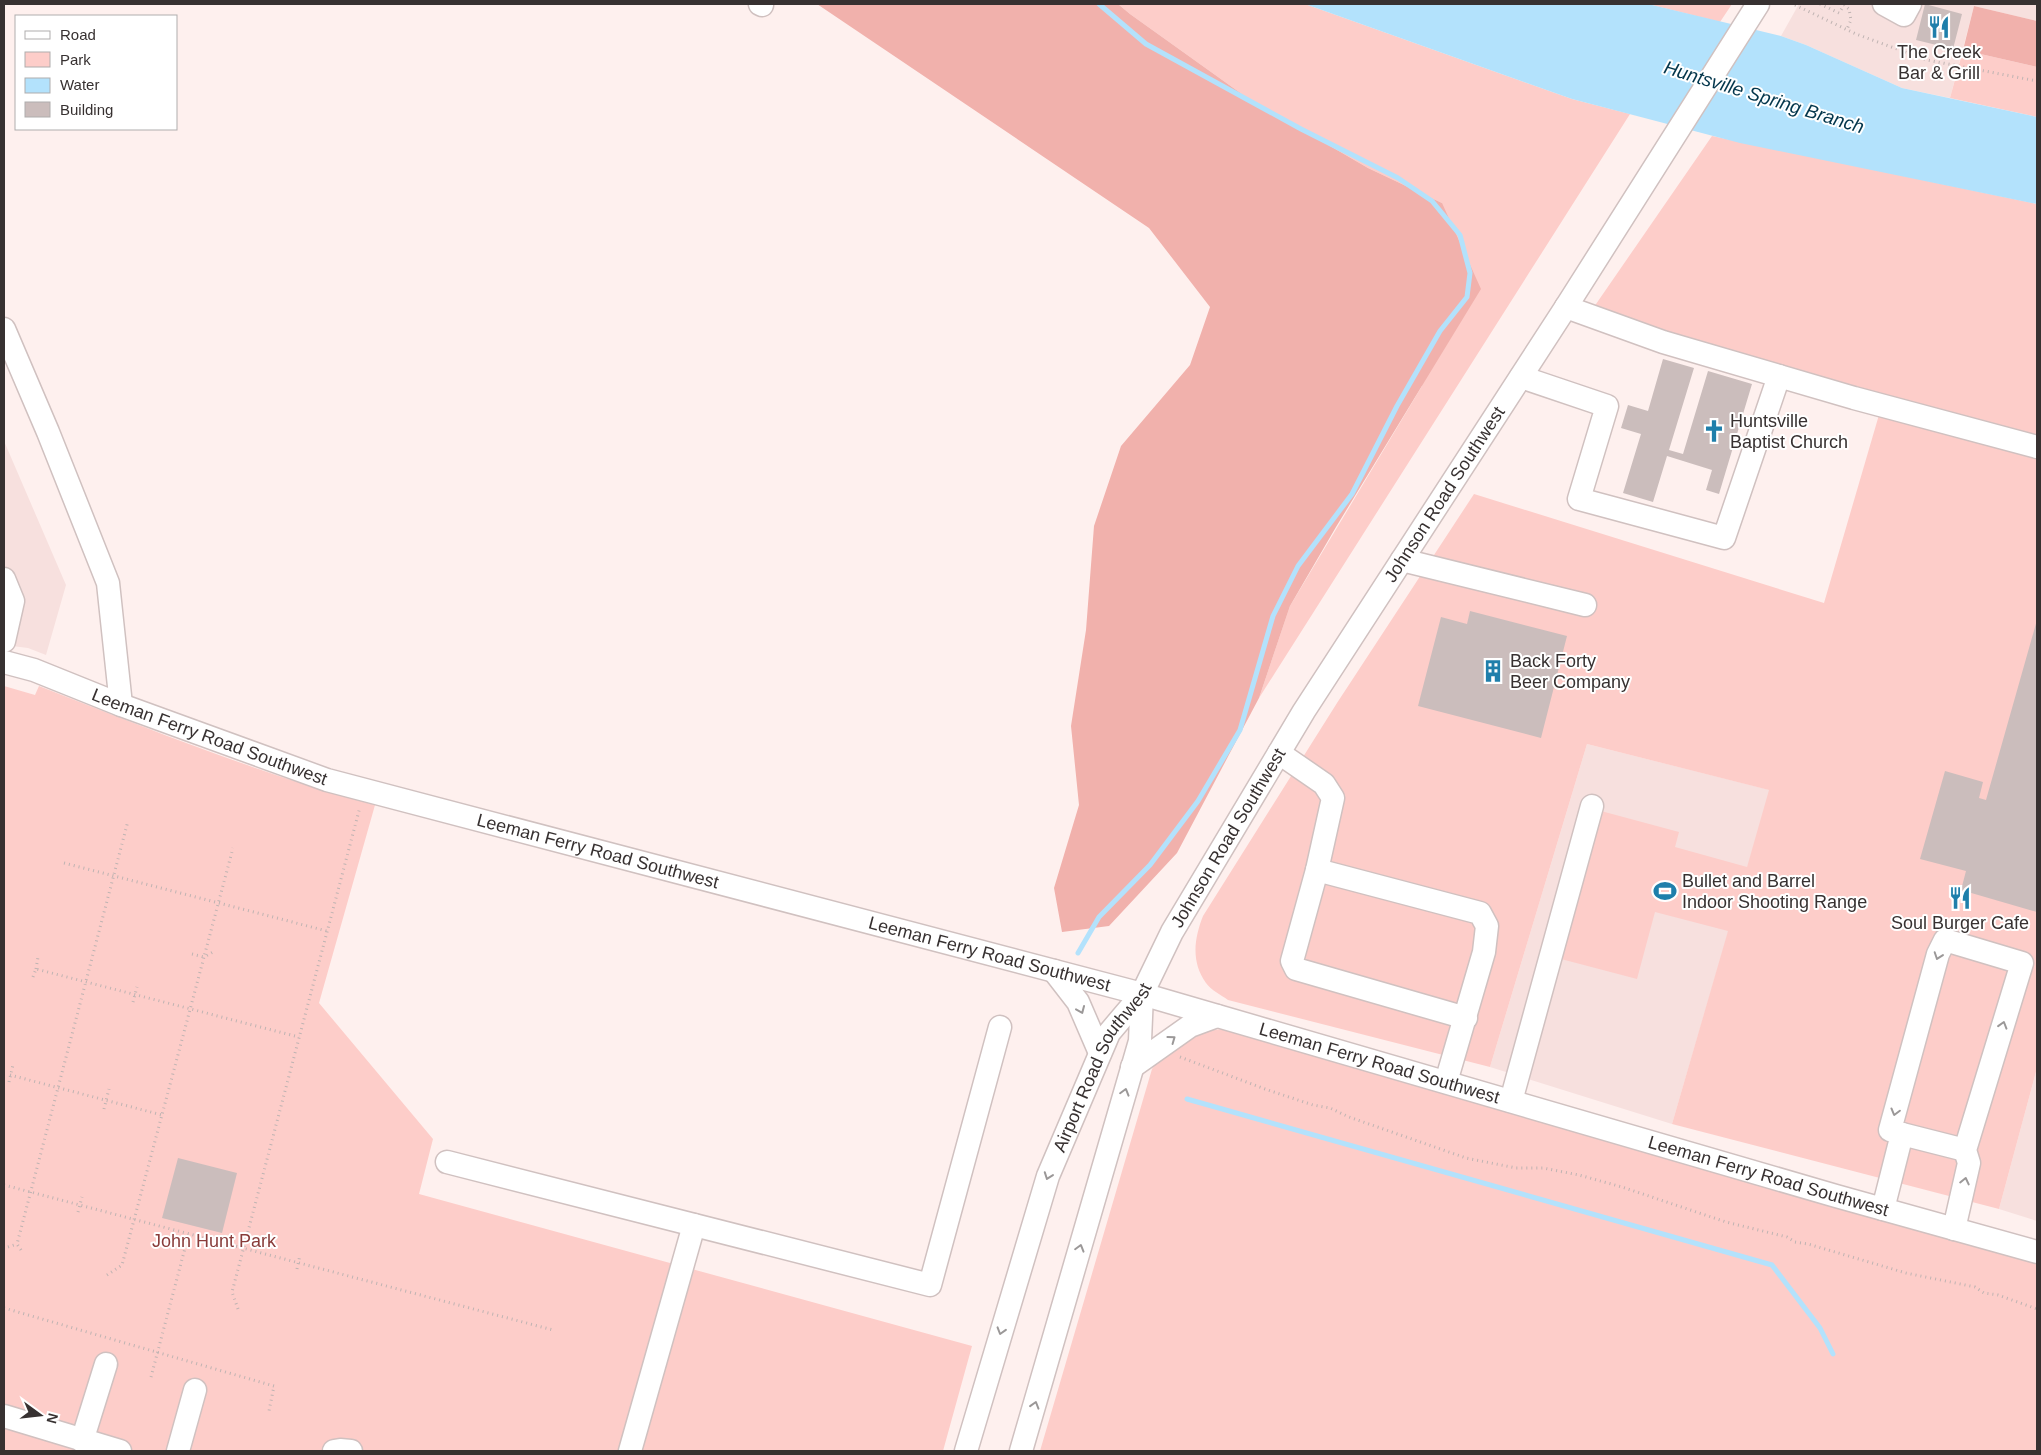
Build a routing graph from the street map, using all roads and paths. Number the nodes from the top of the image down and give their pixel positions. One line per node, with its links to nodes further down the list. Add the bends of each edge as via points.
1 (1820, 4): 6 (path, via 1839,13 1844,5 1849,9 1851,20)
2 (1884, 4): 3 (street, via 1904,15)
3 (1910, 4)
4 (1795, 5): 6 (path)
5 (1757, 6): 8 (street, Johnson Road Southwest)
6 (1847, 29): 7 (path, via 1927,60)
7 (2037, 81)
8 (1566, 307): 10 (street, via 1663,342); 11 (street, Johnson Road Southwest)
9 (4, 329): 18 (street, via 108,583)
10 (1779, 376): 11 (street, via 1724,538 1580,499 1607,406); 12 (street)
11 (1520, 378): 13 (street, Johnson Road Southwest)
12 (2037, 447)
13 (1402, 560): 15 (street); 19 (street, Johnson Road Southwest)
14 (4, 579): 16 (street, via 13,601)
15 (1585, 605)
16 (4, 641)
17 (4, 662): 18 (street, Leeman Ferry Road Southwest, via 34,670)
18 (121, 705): 20 (street, Leeman Ferry Road Southwest, via 327,780)
19 (1279, 753): 25 (street, via 1324,784 1333,798); 39 (street, Johnson Road Southwest, via 1172,932)
20 (365, 789): 28 (path); 34 (street, Leeman Ferry Road Southwest)
21 (1592, 806): 56 (street)
22 (128, 821): 26 (path)
23 (233, 848): 27 (path)
24 (64, 863): 26 (path)
25 (1317, 870): 43 (street, via 1480,914 1487,926 1484,952); 43 (street, via 1292,962 1296,969)
26 (113, 875): 27 (path); 36 (path)
27 (218, 903): 28 (path); 32 (path)
28 (327, 931): 45 (path)
29 (215, 951): 32 (path)
30 (192, 954): 32 (path)
31 (38, 957): 33 (path)
32 (204, 957): 41 (path)
33 (36, 969): 35 (path); 36 (path)
34 (1054, 971): 39 (street, Leeman Ferry Road Southwest); 46 (street, one-way to 46, via 1078,1002)
35 (34, 976)
36 (86, 982): 38 (path); 53 (path)
37 (137, 988): 38 (path)
38 (135, 994): 40 (path); 41 (path)
39 (1142, 994): 42 (street, Leeman Ferry Road Southwest); 46 (street, Airport Road Southwest, via 1109,1033); 49 (street, Airport Road Southwest, via 1140,1041)
40 (133, 1002)
41 (190, 1009): 45 (path); 58 (path)
42 (1217, 1016): 49 (street, one-way to 42, via 1190,1026); 52 (street, Leeman Ferry Road Southwest)
43 (1466, 1018): 52 (street)
44 (1000, 1028): 69 (street, via 930,1285)
45 (299, 1037): 74 (path)
46 (1100, 1054): 92 (street, Airport Road Southwest, one-way to 92, via 1048,1176)
47 (1175, 1055): 83 (path, via 1466,1158 1579,1175 1726,1222 1788,1237 1795,1242 1868,1263 1975,1288)
48 (13, 1065): 50 (path)
49 (1132, 1067): 98 (street, Airport Road Southwest, one-way to 49)
50 (10, 1075): 51 (path); 53 (path)
51 (9, 1082)
52 (1446, 1082): 56 (street, Leeman Ferry Road Southwest)
53 (58, 1087): 55 (path); 63 (path)
54 (109, 1089): 55 (path)
55 (106, 1100): 57 (path); 58 (path)
56 (1511, 1101): 66 (street, Leeman Ferry Road Southwest)
57 (104, 1108)
58 (162, 1115): 68 (path)
59 (1902, 1134): 60 (street); 60 (street, one-way to 59, via 2022,963 1944,940 1890,1130); 66 (street)
60 (1965, 1150): 70 (street, one-way to 60, via 1969,1163)
61 (447, 1162): 69 (street)
62 (4, 1186): 63 (path)
63 (31, 1192): 65 (path); 72 (path)
64 (82, 1197): 65 (path)
65 (80, 1205): 67 (path); 68 (path)
66 (1883, 1209): 70 (street, Leeman Ferry Road Southwest)
67 (78, 1212)
68 (134, 1219): 71 (path); 80 (path, via 122,1265)
69 (694, 1225): 97 (street)
70 (1954, 1229): 76 (street, Leeman Ferry Road Southwest)
71 (188, 1233): 74 (path); 85 (path)
72 (18, 1244): 73 (path); 75 (path)
73 (8, 1247)
74 (243, 1248): 78 (path); 82 (path, via 232,1292)
75 (21, 1250)
76 (2037, 1252)
77 (300, 1255): 78 (path)
78 (298, 1262): 79 (path); 84 (path)
79 (297, 1269)
80 (107, 1275)
81 (4, 1308): 85 (path)
82 (238, 1309)
83 (2037, 1309)
84 (553, 1330)
85 (157, 1353): 87 (path); 89 (path, via 274,1386)
86 (106, 1364): 91 (street)
87 (151, 1377)
88 (195, 1390): 94 (street)
89 (269, 1411)
90 (4, 1416): 91 (street)
91 (82, 1441): 93 (street)
92 (966, 1445)
93 (120, 1451)
94 (178, 1451)
95 (334, 1451): 96 (street)
96 (351, 1451)
97 (630, 1451)
98 (1021, 1451)

